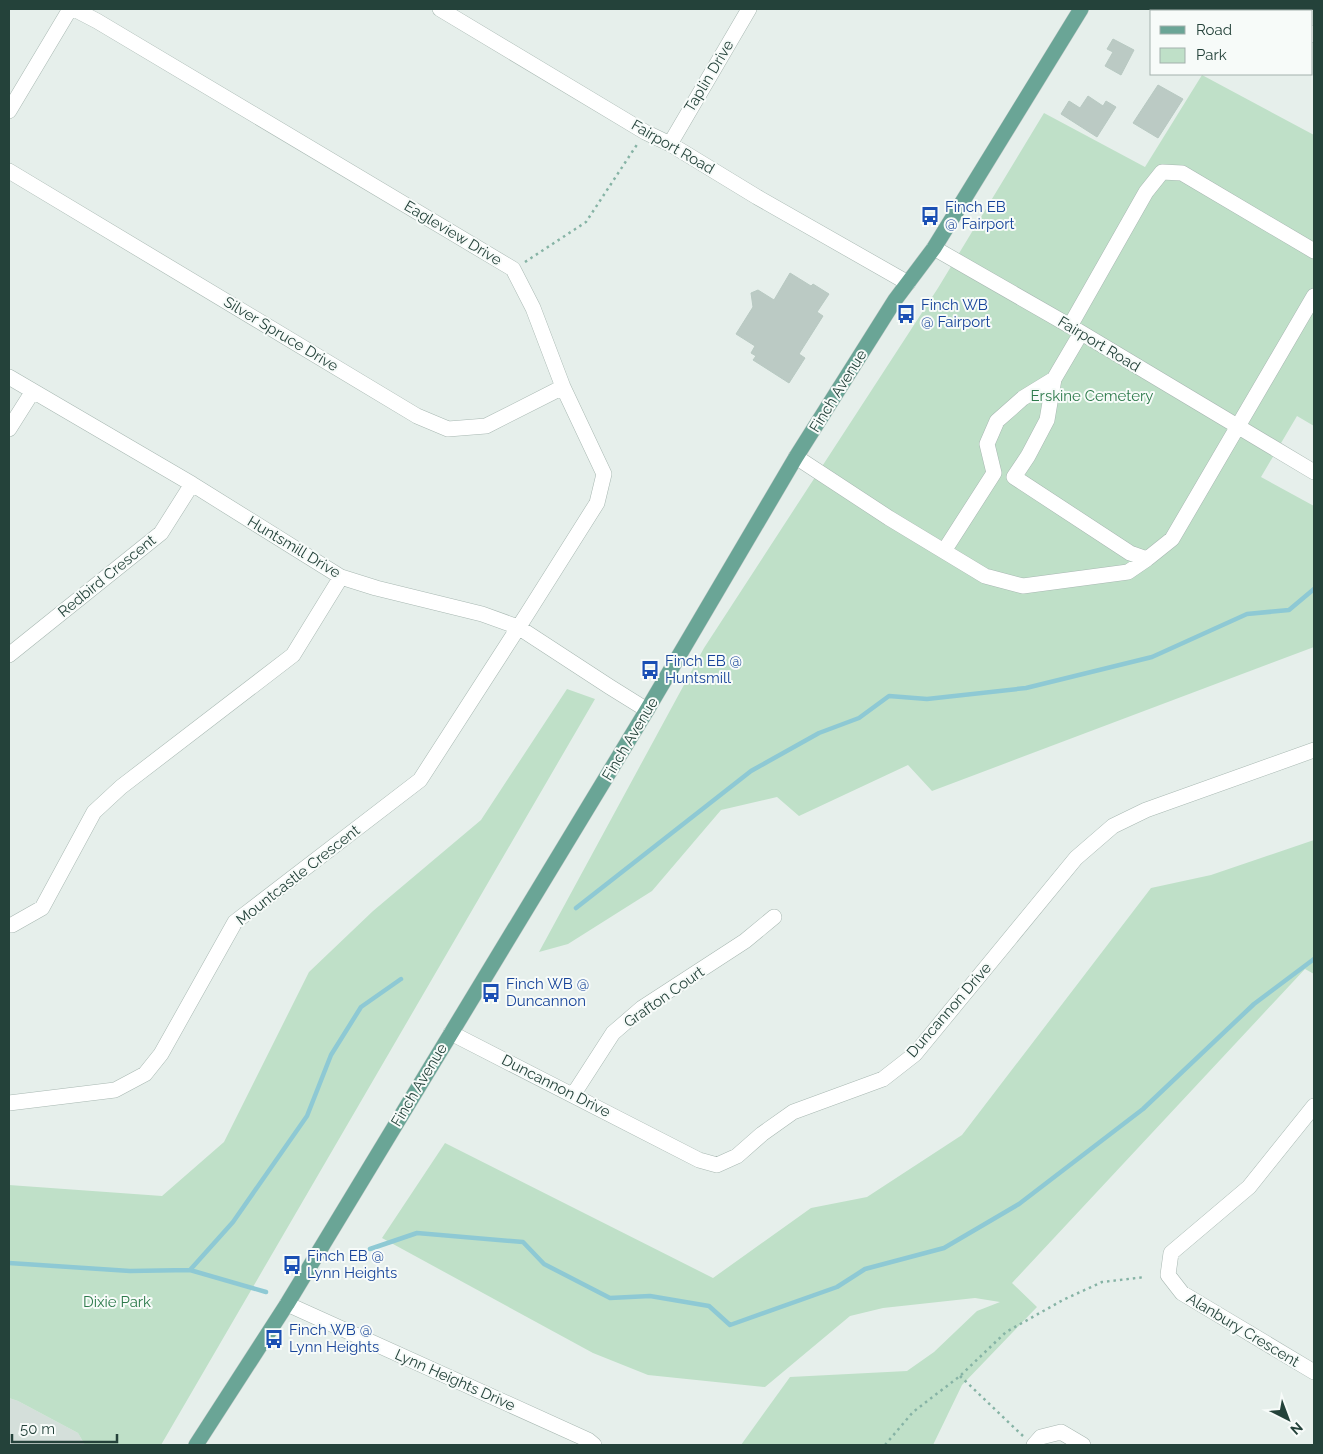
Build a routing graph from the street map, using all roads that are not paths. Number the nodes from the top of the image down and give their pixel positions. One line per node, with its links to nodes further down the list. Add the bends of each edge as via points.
1 (70, 9): 6 (street)
2 (74, 9): 16 (street, Eagleview Drive, via 513,269 533,308)
3 (440, 9): 7 (street, Fairport Road)
4 (748, 9): 7 (street, Taplin Drive)
5 (1081, 9): 9 (main road, Finch Avenue)
6 (9, 111)
7 (670, 144): 11 (street, Fairport Road)
8 (9, 171): 16 (street, Silver Spruce Drive, via 417,416 448,429 486,426)
9 (934, 248): 11 (main road, Finch Avenue); 13 (street, Fairport Road)
10 (1314, 251): 13 (street, via 1182,173 1162,172 1146,192)
11 (908, 283): 20 (main road, Finch Avenue)
12 (1314, 296): 18 (street)
13 (1076, 330): 15 (street); 18 (street, Fairport Road)
14 (9, 376): 17 (street, Huntsmill Drive)
15 (1054, 379): 22 (street, via 1023,398 997,421 987,444); 23 (street, via 1047,420)
16 (563, 387): 28 (street, Eagleview Drive, via 604,474 597,503)
17 (33, 391): 19 (street); 24 (street, Huntsmill Drive)
18 (1237, 425): 21 (street, Fairport Road); 26 (street, via 1172,539)
19 (9, 429)
20 (796, 457): 25 (street); 30 (main road, Finch Avenue)
21 (1314, 472)
22 (994, 473): 23 (street); 25 (street)
23 (1014, 477): 26 (street, via 1130,553)
24 (192, 484): 27 (street, Huntsmill Drive); 29 (street, Redbird Crescent, via 161,532)
25 (944, 551): 26 (street, via 985,576 1023,586 1128,572)
26 (1147, 559)
27 (341, 576): 28 (street, Huntsmill Drive, via 482,614); 33 (street, via 293,655 121,787 94,812 42,908)
28 (518, 627): 30 (street, Huntsmill Drive); 36 (street, Mountcastle Crescent, via 420,780 235,922 161,1054 145,1074 115,1090)
29 (9, 655)
30 (647, 710): 34 (main road, Finch Avenue)
31 (1314, 750): 35 (street, Duncannon Drive, via 1146,810 1113,826 1076,858 915,1054 883,1079 793,1112 737,1156 717,1165 699,1160)
32 (774, 918): 35 (street, Grafton Court, via 745,941 642,1008 613,1033)
33 (9, 926)
34 (451, 1033): 35 (street, Duncannon Drive); 38 (main road, Finch Avenue)
35 (573, 1095)
36 (9, 1103)
37 (1314, 1106): 39 (street, Alanbury Crescent, via 1249,1187 1171,1252 1168,1275 1182,1293)
38 (287, 1304): 41 (main road, Finch Avenue); 42 (street, Lynn Heights Drive)
39 (1314, 1372)
40 (1031, 1443): 43 (street, via 1061,1432)
41 (196, 1445)
42 (594, 1445)
43 (1083, 1445)

